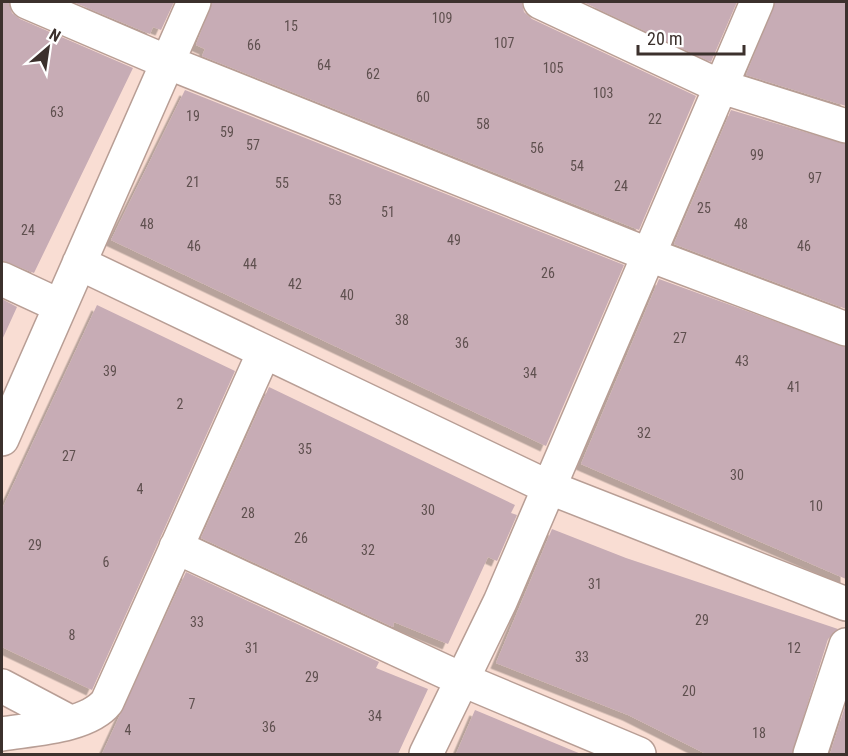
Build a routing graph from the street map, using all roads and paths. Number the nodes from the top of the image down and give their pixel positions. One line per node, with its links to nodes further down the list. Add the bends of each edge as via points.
1 (27, 2): 5 (street)
2 (194, 2): 5 (street)
3 (540, 2): 6 (street)
4 (757, 2): 6 (street)
5 (167, 62): 8 (street); 9 (street)
6 (719, 86): 7 (street); 8 (street)
7 (846, 126)
8 (647, 254): 12 (street); 15 (street)
9 (79, 263): 11 (street); 13 (street)
10 (2, 279): 11 (street)
11 (58, 305): 14 (street)
12 (846, 329)
13 (264, 352): 15 (street); 16 (street)
14 (2, 439)
15 (548, 487): 17 (street); 19 (street)
16 (177, 547): 19 (street); 21 (street, via 107,702 87,718)
17 (846, 604)
18 (846, 645): 25 (street)
19 (463, 680): 23 (street); 24 (street)
20 (2, 686): 21 (street)
21 (70, 722): 22 (street)
22 (2, 734)
23 (426, 754)
24 (639, 754)
25 (810, 754)

